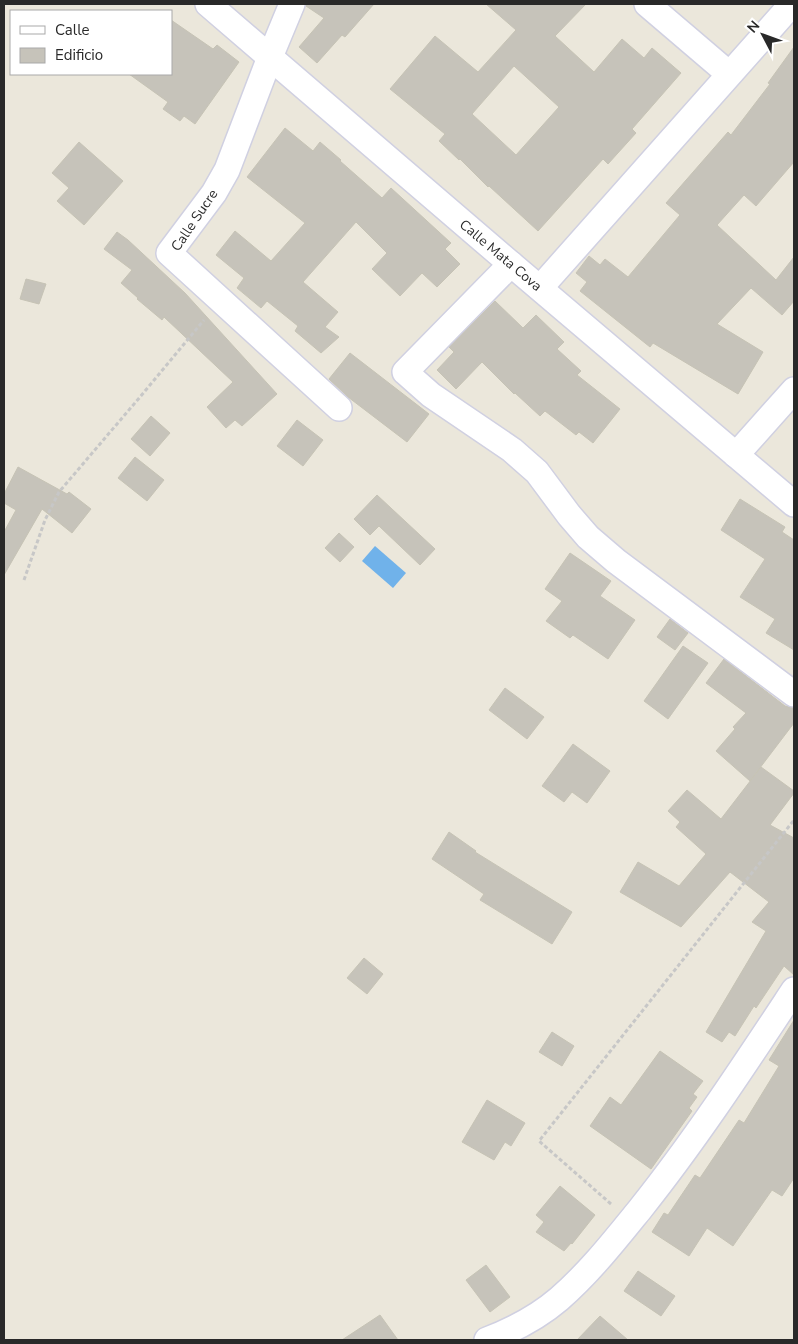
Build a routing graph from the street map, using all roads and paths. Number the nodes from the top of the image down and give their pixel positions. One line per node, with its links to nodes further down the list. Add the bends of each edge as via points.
1 (208, 4): 5 (street, Calle Mata Cova)
2 (292, 4): 5 (street, Calle Sucre)
3 (647, 4): 6 (street)
4 (792, 4): 6 (street)
5 (270, 57): 7 (street, Calle Mata Cova); 9 (street, Calle Sucre, via 227,170 214,193 169,253)
6 (729, 74): 8 (street)
7 (511, 264): 8 (street, Calle Mata Cova); 15 (street, via 405,372 431,395 512,450 537,472 588,537 616,561)
8 (540, 288): 12 (street, Calle Mata Cova)
9 (220, 300): 11 (street, Calle Sucre); 14 (path, via 59,492 45,520)
10 (794, 390): 12 (street)
11 (339, 408)
12 (736, 455): 13 (street, Calle Mata Cova)
13 (794, 504)
14 (24, 580)
15 (794, 694)
16 (794, 820): 18 (path, via 539,1141)
17 (794, 990): 18 (street, via 699,1130)
18 (631, 1220): 19 (street, via 559,1299 530,1320)
19 (487, 1340)

